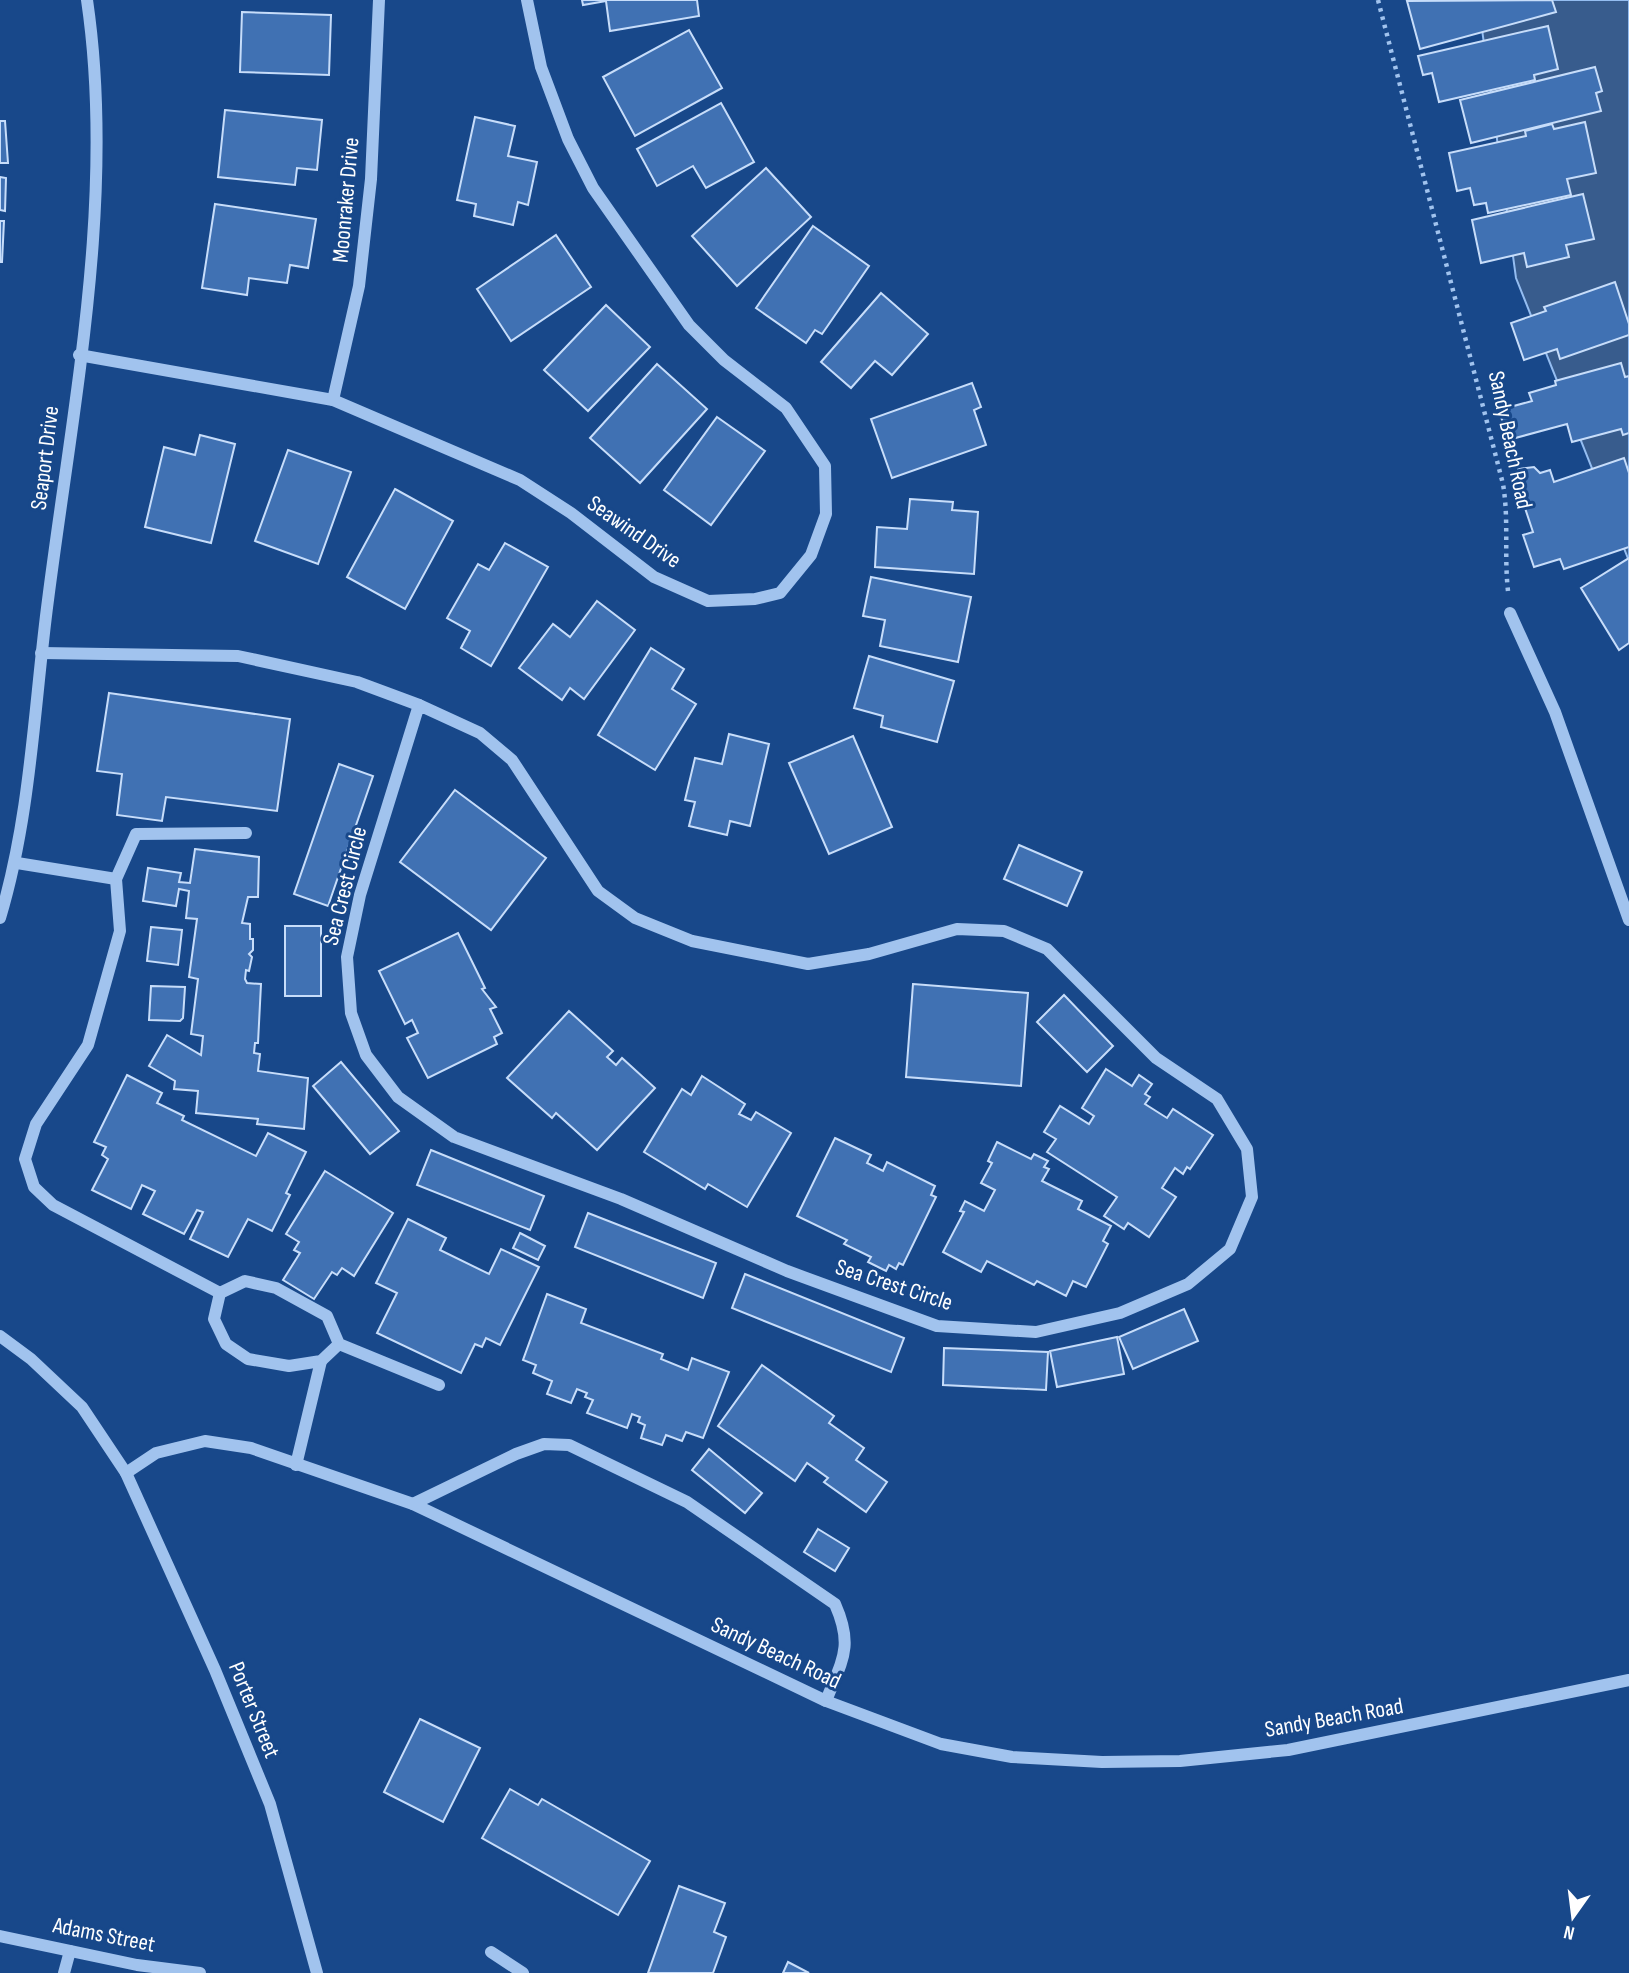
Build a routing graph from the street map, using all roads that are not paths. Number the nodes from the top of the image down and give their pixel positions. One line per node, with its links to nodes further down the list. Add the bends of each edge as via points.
1 (87, 0): 4 (street, Seaport Drive, via 97,94 96,225)
2 (379, 0): 5 (street, Moonraker Drive, via 371,179 362,259)
3 (527, 0): 5 (street, Seawind Drive, via 541,67 568,139 593,188 689,325 724,360 786,408 825,466 826,514 811,555 780,593 708,601 654,577 571,513 520,481)
4 (79, 355): 5 (street, Seawind Drive); 7 (street, Seaport Drive)
5 (333, 400)
6 (1510, 613): 13 (street, via 1555,712)
7 (41, 653): 8 (street, Sea Crest Circle, via 238,656 357,682); 10 (street, Seaport Drive)
8 (419, 705): 8 (street, Sea Crest Circle, via 480,733 512,760 598,891 635,919 692,941 808,964 869,954 957,929 1004,931 1047,949 1156,1058 1217,1099 1247,1149 1252,1197 1230,1249 1188,1284 1120,1313 1036,1332 937,1326 786,1271 621,1199 454,1136 398,1097 366,1055 351,1013 347,957 360,895)
9 (246, 833): 11 (street, via 136,834)
10 (17, 863): 11 (street); 12 (street, Seaport Drive)
11 (116, 879): 14 (street, via 120,931 88,1045 36,1124 25,1160 34,1186 53,1205)
12 (0, 918)
13 (1629, 920)
14 (220, 1293): 16 (street, via 245,1281 276,1287 327,1316); 17 (street, via 214,1319 226,1344 248,1359 289,1366)
15 (0, 1336): 20 (street, via 82,1407)
16 (339, 1344): 17 (street); 18 (street)
17 (321, 1361): 19 (street)
18 (439, 1385)
19 (296, 1465): 20 (street, Sandy Beach Road, via 251,1448 205,1441 156,1453); 21 (street, Sandy Beach Road)
20 (126, 1473): 29 (street, Porter Street, via 270,1804)
21 (413, 1504): 23 (street, Sandy Beach Road); 23 (street, via 516,1454 544,1444 569,1445 687,1502 835,1604 845,1627 846,1647)
22 (1629, 1680): 23 (street, Sandy Beach Road, via 1288,1750 1180,1761 1012,1757 941,1744)
23 (826, 1701)
24 (0, 1936): 25 (street, Adams Street)
25 (70, 1951): 27 (street); 28 (street, Adams Street)
26 (491, 1952): 30 (street)
27 (64, 1973)
28 (200, 1973)
29 (317, 1973)
30 (523, 1973)

